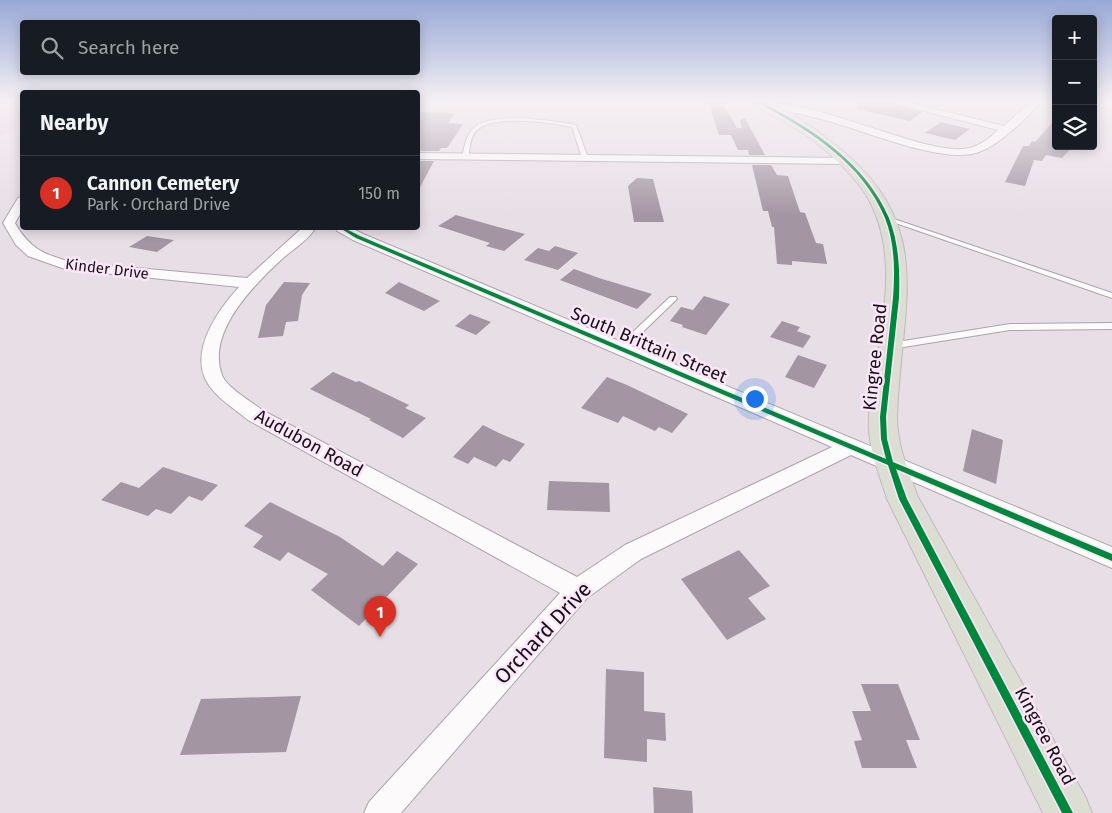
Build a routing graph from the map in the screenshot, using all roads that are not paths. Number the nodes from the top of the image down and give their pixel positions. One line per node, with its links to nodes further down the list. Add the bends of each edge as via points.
1 (470, 140): 7 (lane)
2 (579, 140): 8 (lane)
3 (821, 140): 9 (main road, Kingree Road)
4 (908, 140): 5 (street, via 948,151 970,152)
5 (990, 140)
6 (420, 156): 7 (street)
7 (465, 157): 8 (street)
8 (585, 158): 9 (street)
9 (846, 161): 11 (main road, Kingree Road, via 866,183)
10 (20, 204): 14 (street, Kinder Drive, via 8,223 26,250 43,259 70,266)
11 (886, 218): 15 (lane); 18 (main road, Kingree Road, via 896,259)
12 (307, 230): 14 (street, Audubon Road)
13 (346, 230): 19 (street, South Brittain Street)
14 (248, 283): 23 (street, Audubon Road, via 214,332 210,358 213,377 229,394 255,414)
15 (1112, 296)
16 (673, 299): 19 (lane)
17 (1112, 326): 18 (lane, via 1010,327)
18 (890, 346): 21 (main road, Kingree Road, via 883,430)
19 (620, 348): 20 (street, South Brittain Street)
20 (850, 447): 21 (street, South Brittain Street); 23 (street, Orchard Drive, via 633,552)
21 (890, 464): 22 (street, South Brittain Street); 25 (main road, Kingree Road, via 903,499)
22 (1112, 558)
23 (578, 590): 24 (street, Orchard Drive)
24 (380, 813)
25 (1068, 813)

